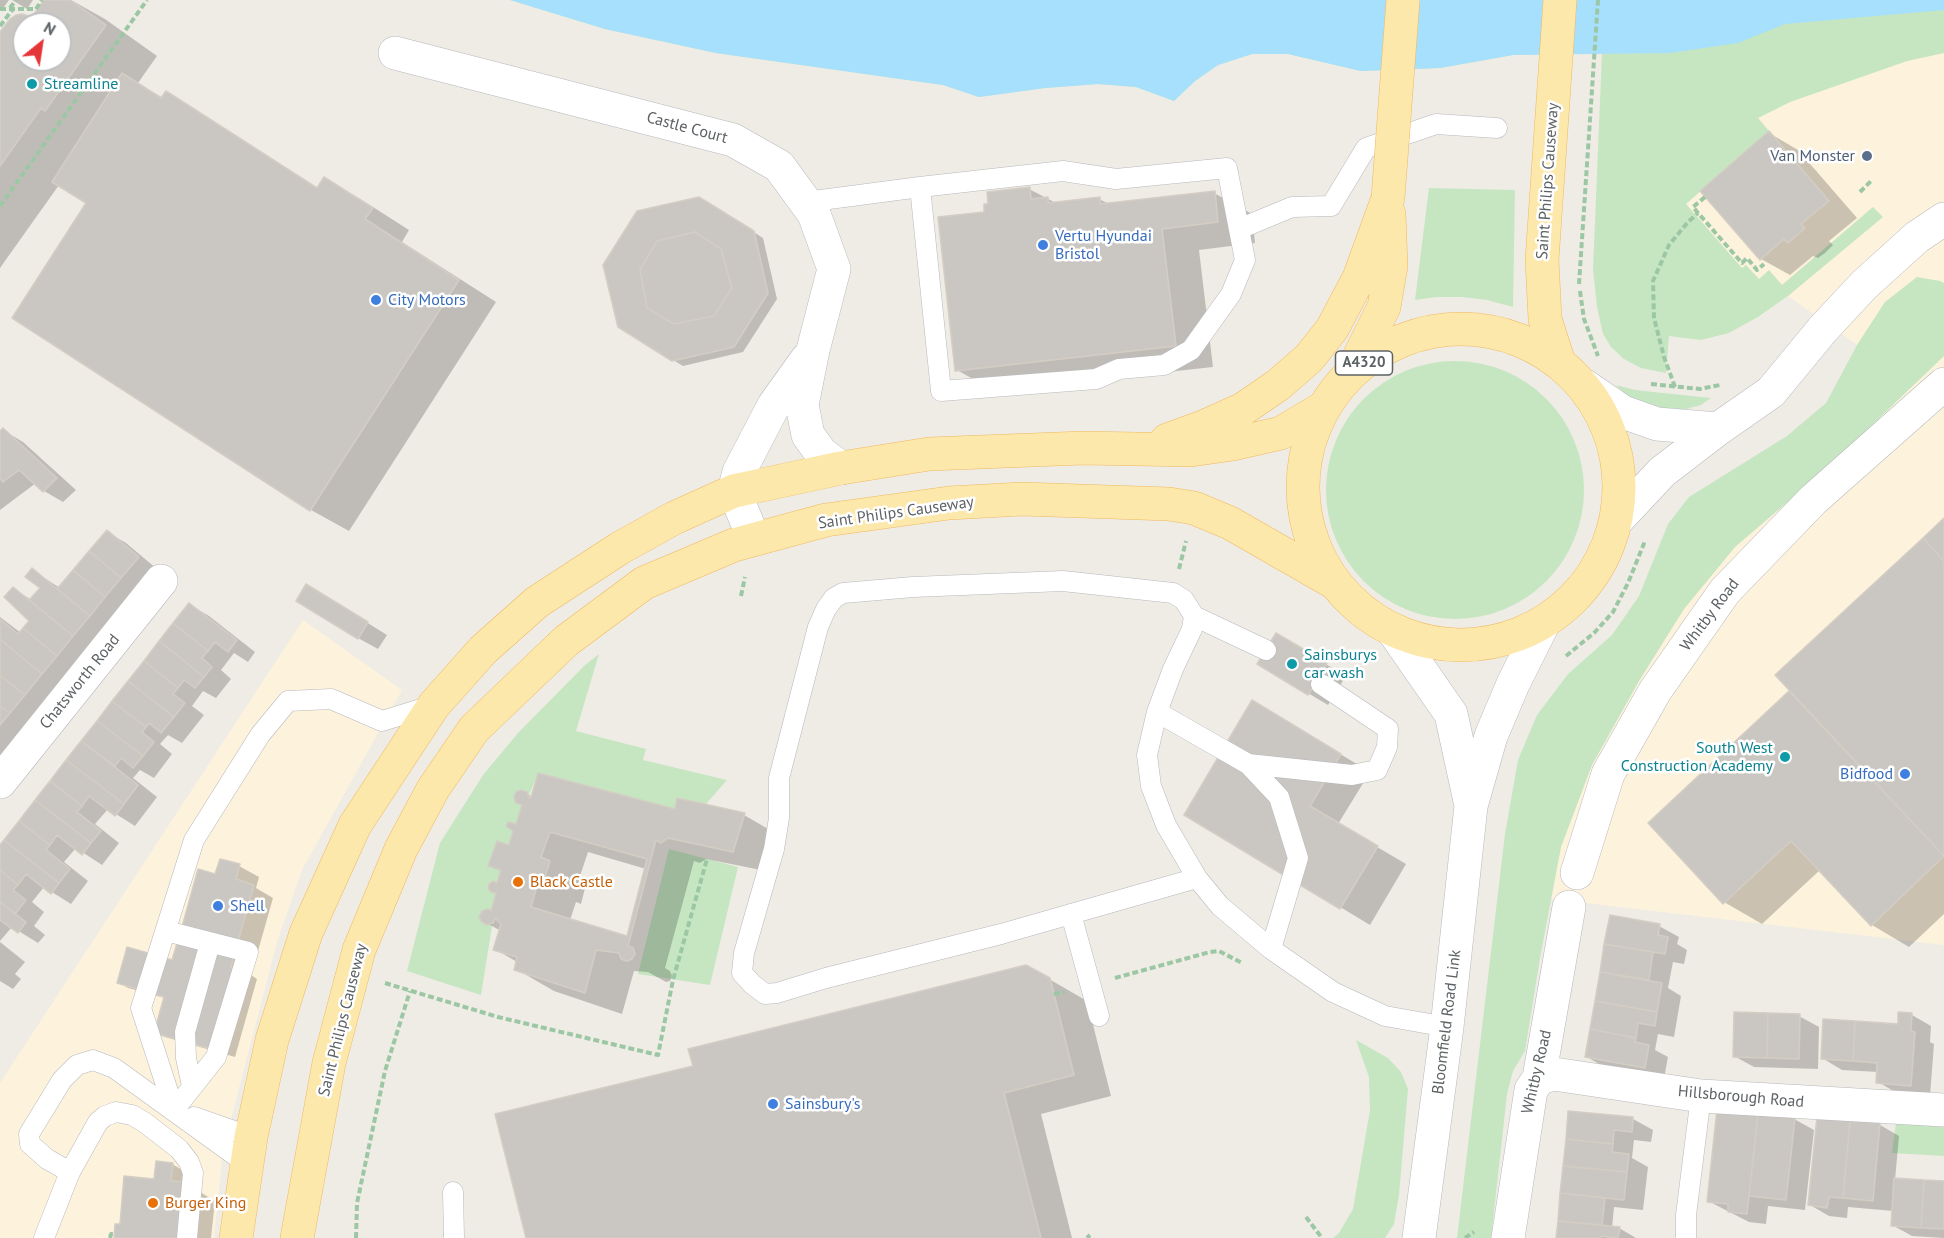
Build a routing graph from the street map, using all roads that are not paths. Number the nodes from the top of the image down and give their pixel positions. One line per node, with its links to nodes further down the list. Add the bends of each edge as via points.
1 (1403, 0): 6 (main road, A4320, bridge)
2 (1560, 0): 11 (main road, Saint Philips Causeway / A4320, via 1542,260 1545,319)
3 (395, 53): 7 (street, Castle Court, via 733,140 779,166)
4 (1497, 128): 9 (lane, via 1436,124 1366,148 1331,206 1292,207)
5 (920, 187): 7 (lane); 9 (lane, via 1063,171 1116,179 1227,168); 9 (lane, via 941,391 1095,379 1119,369 1164,365 1191,350 1231,294 1245,260)
6 (1388, 198): 12 (main road, A4320, via 1391,266 1384,307); 17 (main road, via 1359,278 1332,329 1309,358 1243,409)
7 (806, 202): 10 (street, Castle Court, via 834,269)
8 (1944, 219): 16 (street, via 1917,237 1864,285 1771,392)
9 (1239, 229)
10 (813, 350): 18 (street, Castle Court, via 802,405 808,435 821,453); 19 (street, Castle Court, via 774,405)
11 (1558, 360): 12 (main road, A4320, via 1509,335 1454,327 1400,340); 13 (main road, A4320)
12 (1353, 369): 15 (main road, A4320)
13 (1592, 372): 16 (street, via 1623,412 1657,424); 20 (main road, A4320, via 1620,472)
14 (1944, 384): 34 (street, Whitby Road, via 1813,500 1725,591 1655,691 1608,774)
15 (1323, 408): 17 (main road, via 1281,433 1233,444 1191,450); 23 (main road, A4320, via 1303,466 1307,527)
16 (1718, 429): 20 (street, via 1662,472)
17 (1144, 448): 18 (main road, via 929,454)
18 (841, 468): 19 (main road)
19 (734, 491): 21 (street); 29 (main road, via 620,548 537,602 483,650)
20 (1617, 520): 25 (main road, A4320, via 1602,561 1590,579 1577,597)
21 (754, 539): 23 (main road, Saint Philips Causeway, via 826,520 949,503 1022,499 1169,504 1194,508 1230,523); 54 (main road, Saint Philips Causeway, via 644,584 566,641 474,729 433,789 401,849 359,950 329,1064)
22 (161, 581): 32 (street, Chatsworth Road)
23 (1333, 582): 26 (main road, A4320, via 1361,610)
24 (1194, 616): 27 (lane); 30 (lane); 37 (lane, via 1184,600 1173,593 1063,581 843,593 834,598 818,627 778,778 779,818 774,849 744,953 742,973 765,994 777,993)
25 (1543, 624): 26 (main road, A4320, via 1495,643 1444,645); 33 (street, Bloomfield Road Link, via 1491,736)
26 (1394, 632): 33 (street, Bloomfield Road Link, via 1450,714)
27 (1266, 650)
28 (1321, 684): 31 (lane, via 1388,729 1387,747 1377,770 1352,775)
29 (434, 705): 38 (lane, via 382,720 331,699 288,701 260,735 194,840); 48 (main road, via 354,825 306,933 272,1040)
30 (1157, 712): 31 (lane); 35 (lane, via 1147,755 1151,786 1166,825)
31 (1248, 764): 40 (lane, via 1279,797 1298,858)
32 (0, 782)
33 (1471, 806): 42 (street, Bloomfield Road Link)
34 (1577, 873)
35 (1197, 878): 37 (lane); 40 (lane, via 1220,906)
36 (1569, 907): 43 (street, Whitby Road)
37 (1071, 914): 41 (lane)
38 (166, 931): 39 (lane); 46 (lane, via 141,1008)
39 (210, 943): 44 (lane, via 185,1032); 44 (lane, via 248,952 216,1057)
40 (1271, 950): 42 (lane, via 1333,992 1385,1016)
41 (1098, 1016)
42 (1447, 1027): 56 (street, Bloomfield Road Link)
43 (1539, 1078): 45 (street, Hillsborough Road, via 1554,1074); 57 (street, Whitby Road, via 1531,1090)
44 (192, 1086): 46 (lane)
45 (1701, 1096): 47 (street, Hillsborough Road); 58 (lane)
46 (174, 1110): 48 (lane); 48 (lane); 49 (lane, via 114,1068 93,1060 77,1065 62,1080 29,1134 30,1144)
47 (1944, 1110)
48 (249, 1150): 53 (main road)
49 (70, 1172): 51 (lane); 52 (lane, via 98,1122 116,1112 132,1114 189,1161 192,1173)
50 (453, 1192): 55 (lane)
51 (44, 1238)
52 (187, 1238)
53 (236, 1238)
54 (297, 1238)
55 (454, 1238)
56 (1419, 1238)
57 (1508, 1238)
58 (1686, 1238)

